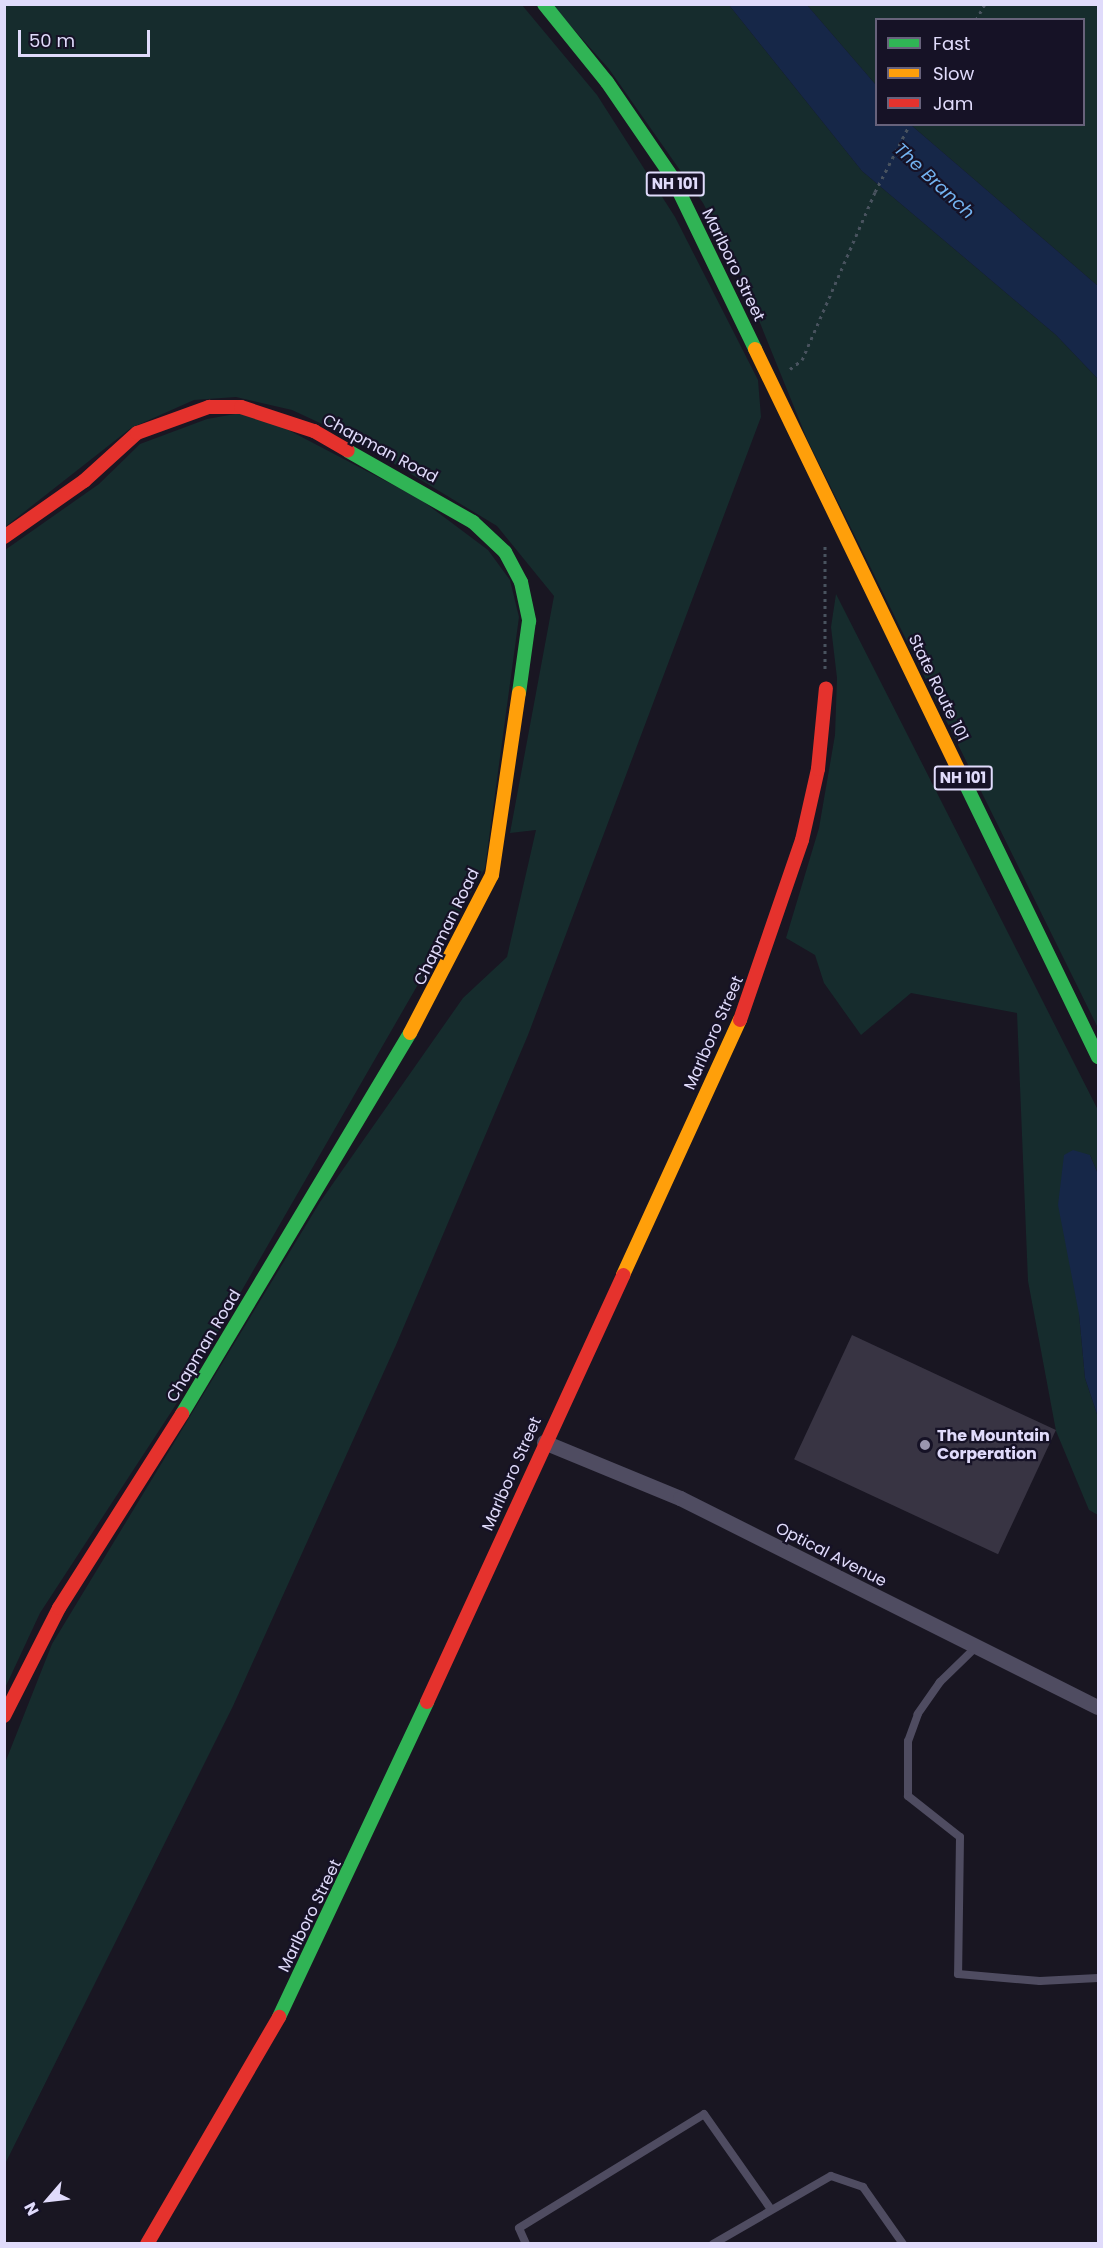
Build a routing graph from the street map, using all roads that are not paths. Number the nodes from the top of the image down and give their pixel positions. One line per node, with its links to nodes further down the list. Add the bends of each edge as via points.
1 (544, 4): 2 (main road, Marlboro Street / NH 101, via 607,82 672,177)
2 (810, 463): 5 (main road, State Route 101 / NH 101)
3 (4, 537): 9 (main road, Chapman Road, via 84,481 137,433 209,407 241,407 314,431 473,522 505,552 521,582 529,621 492,875 438,986 207,1375 58,1608)
4 (826, 688): 6 (main road, Marlboro Street, via 818,769 776,928 748,1002)
5 (1098, 1057)
6 (544, 1442): 7 (street, Optical Avenue, via 680,1498); 12 (main road, Marlboro Street, via 256,2063)
7 (977, 1646): 8 (street, Optical Avenue); 10 (lane, via 940,1682 918,1714 908,1741 908,1796 960,1837 958,1974 1040,1981)
8 (1098, 1707)
9 (4, 1716)
10 (1098, 1978)
11 (770, 2208): 13 (lane, via 704,2114 519,2228); 14 (lane); 15 (lane, via 813,2182 831,2176 849,2178 876,2202)
12 (147, 2244)
13 (526, 2244)
14 (713, 2244)
15 (903, 2244)

